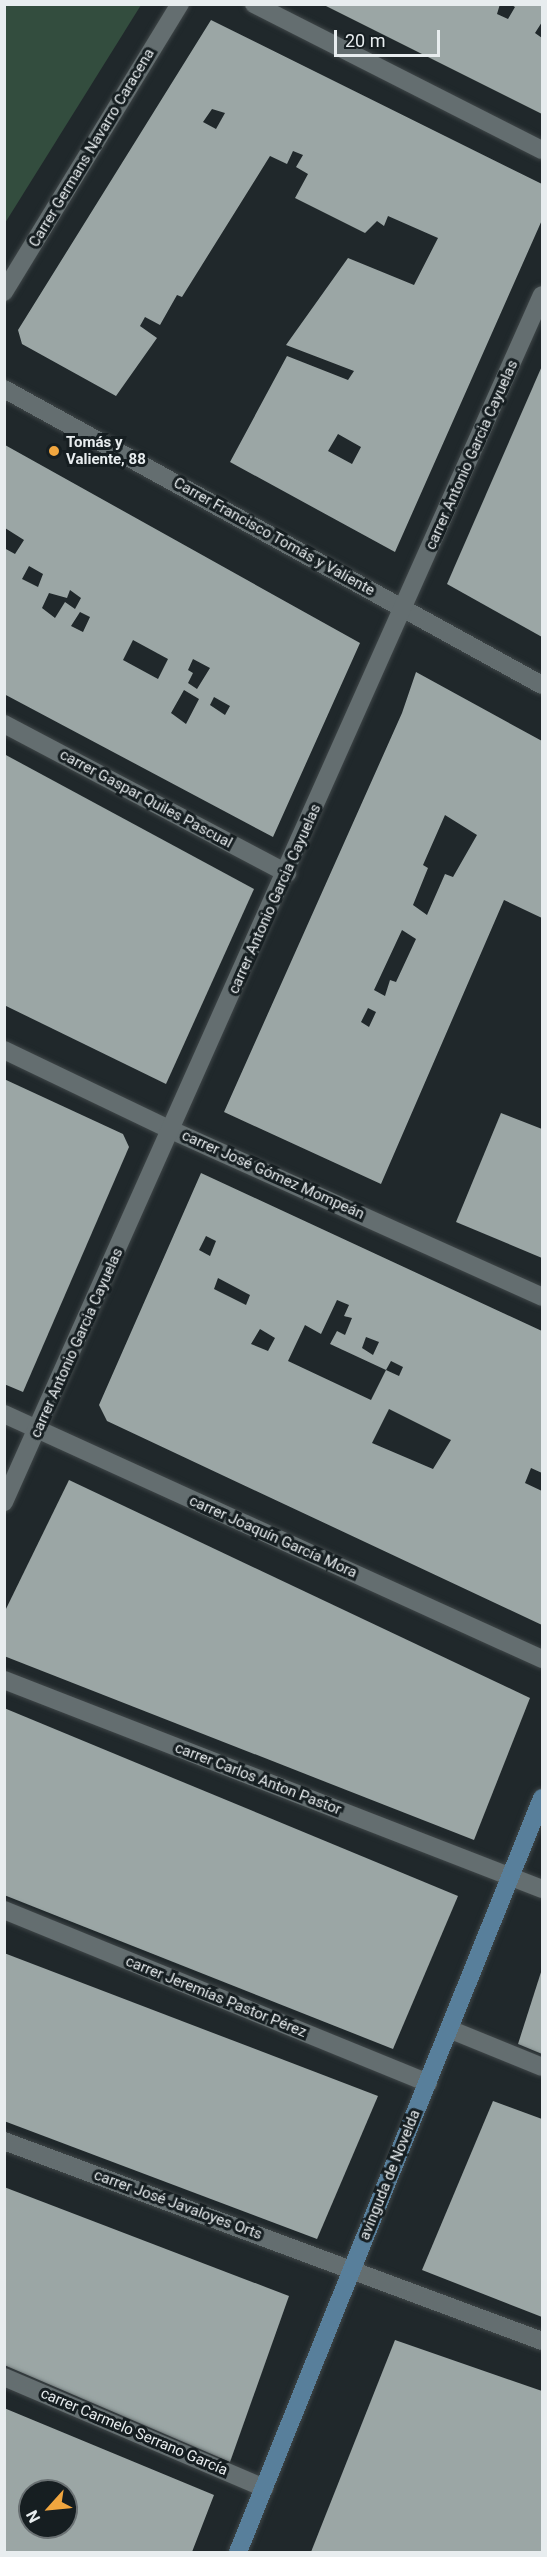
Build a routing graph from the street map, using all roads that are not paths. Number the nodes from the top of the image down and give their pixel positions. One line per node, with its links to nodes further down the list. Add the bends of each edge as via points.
1 (180, 4): 4 (street, Carrer Germans Navarro Caracena)
2 (254, 4): 3 (street)
3 (543, 150)
4 (4, 292)
5 (543, 295): 7 (street, carrer Antonio Garcia Cayuelas)
6 (4, 389): 7 (street, Carrer Francisco Tomás y Valiente)
7 (404, 609): 8 (street, Carrer Francisco Tomás y Valiente); 10 (street, carrer Antonio Garcia Cayuelas)
8 (543, 685)
9 (4, 724): 10 (street, carrer Gaspar Quiles Pascual)
10 (287, 873): 12 (street, carrer Antonio Garcia Cayuelas)
11 (4, 1050): 12 (street, carrer José Gómez Mompeán)
12 (171, 1130): 13 (street, carrer José Gómez Mompeán); 15 (street, carrer Antonio Garcia Cayuelas)
13 (543, 1297)
14 (4, 1414): 15 (street, carrer Joaquín García Mora)
15 (38, 1430): 16 (street, carrer Antonio Garcia Cayuelas); 17 (street, carrer Joaquín García Mora)
16 (4, 1502)
17 (543, 1659)
18 (4, 1680): 20 (street, carrer Carlos Anton Pastor)
19 (543, 1798): 20 (main road, avinguda de Novelda)
20 (510, 1878): 21 (street, carrer Carlos Anton Pastor); 23 (main road, avinguda de Novelda)
21 (543, 1889)
22 (4, 1910): 25 (street, carrer Jeremías Pastor Pérez)
23 (450, 2029): 24 (street); 25 (main road, avinguda de Novelda)
24 (543, 2067)
25 (428, 2083): 27 (main road, avinguda de Novelda)
26 (4, 2141): 27 (street, carrer José Javaloyes Orts)
27 (352, 2270): 28 (street, carrer José Javaloyes Orts); 30 (main road, avinguda de Novelda)
28 (543, 2341)
29 (4, 2377): 30 (street, carrer Carmelo Serrano García)
30 (264, 2488): 31 (main road, avinguda de Novelda)
31 (238, 2553)

